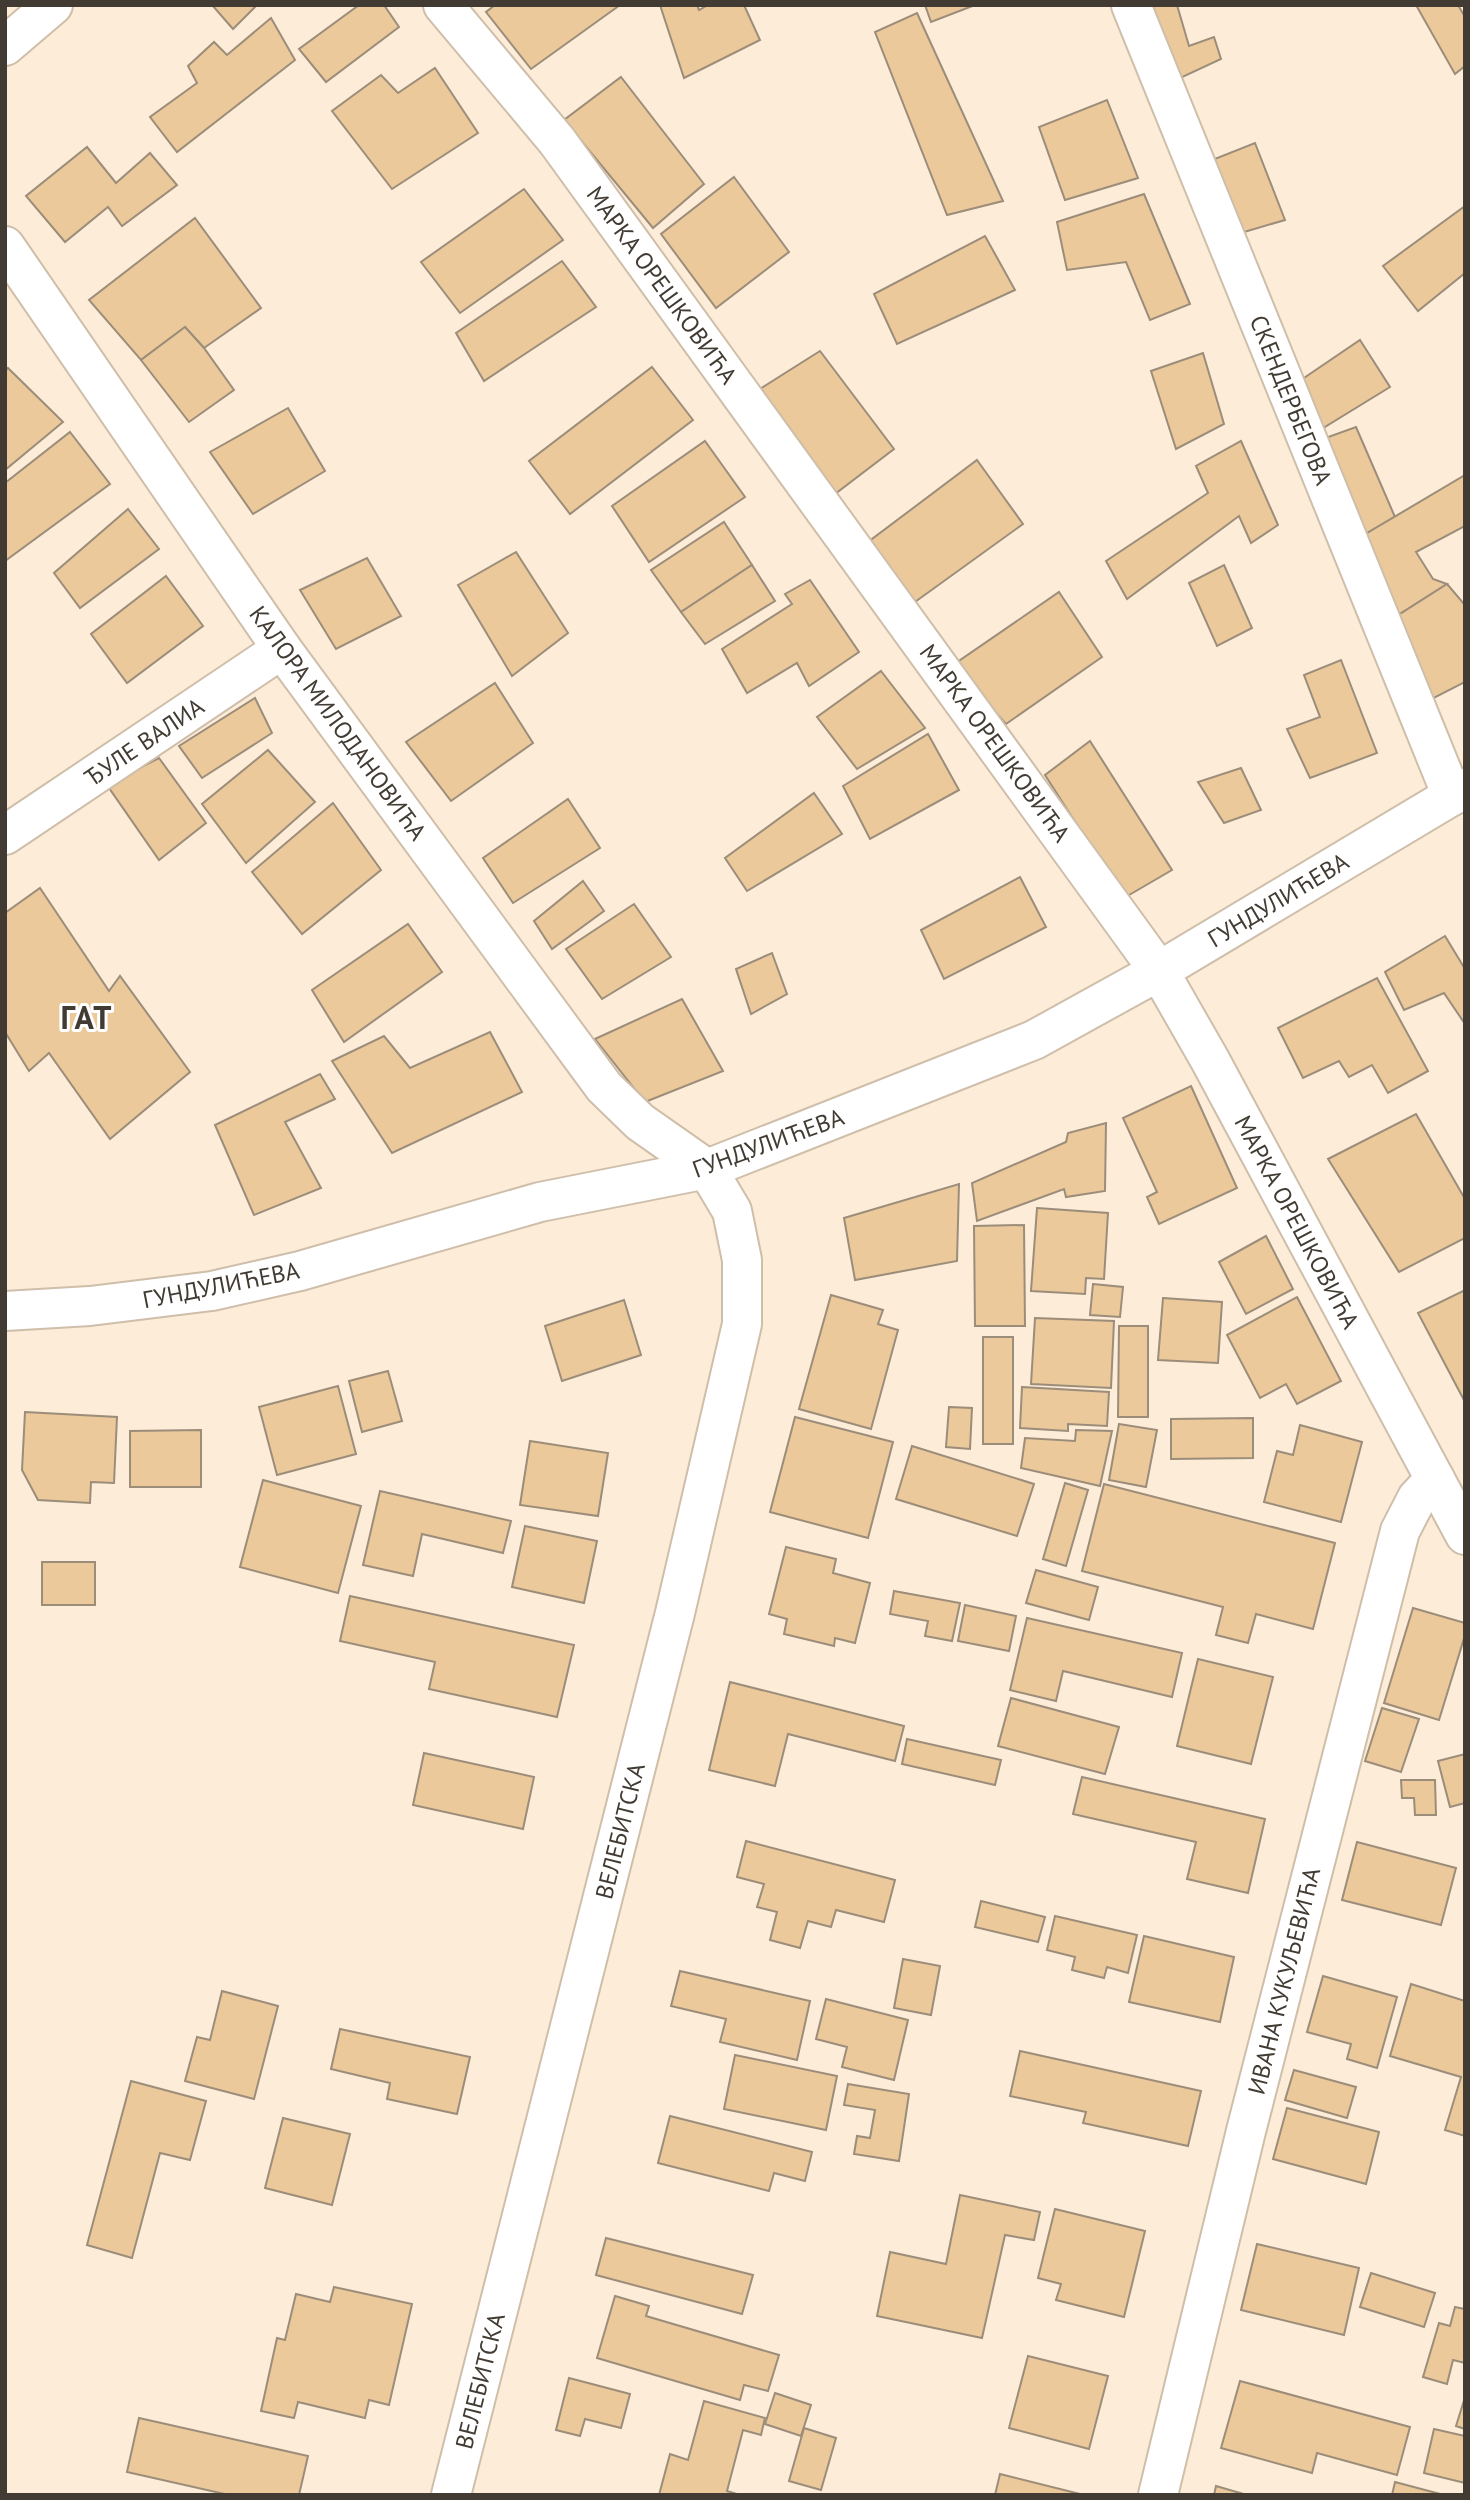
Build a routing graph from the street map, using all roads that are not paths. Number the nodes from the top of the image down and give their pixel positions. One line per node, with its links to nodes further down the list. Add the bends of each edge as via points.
1 (52, 5): 4 (street)
2 (443, 5): 9 (street, МАРКА ОРЕШКОВИЋА, via 557,141)
3 (1131, 5): 7 (street, СКЕНДЕРБЕГОВА)
4 (5, 46)
5 (5, 246): 6 (street, КАЛОРА МИЛОДАНОВИЋА)
6 (282, 649): 8 (street, ЂУЛЕ ВАЛИА); 10 (street, КАЛОРА МИЛОДАНОВИЋА, via 604,1087 640,1122)
7 (1458, 792): 9 (street, ГУНДУЛИЋЕВА)
8 (5, 835)
9 (1159, 971): 10 (street, ГУНДУЛИЋЕВА, via 1034,1041); 12 (street, МАРКА ОРЕШКОВИЋА)
10 (707, 1169): 11 (street, ГУНДУЛИЋЕВА, via 540,1202 300,1271 212,1291); 14 (street, ВЕЛЕБИТСКА, via 732,1211 742,1260 742,1324 672,1626)
11 (5, 1311)
12 (1435, 1479): 13 (street, МАРКА ОРЕШКОВИЋА); 15 (street, ИВАНА КУКУЉЕВИЋА, via 1417,1498 1400,1531 1249,2118)
13 (1465, 1535)
14 (451, 2495)
15 (1158, 2495)

